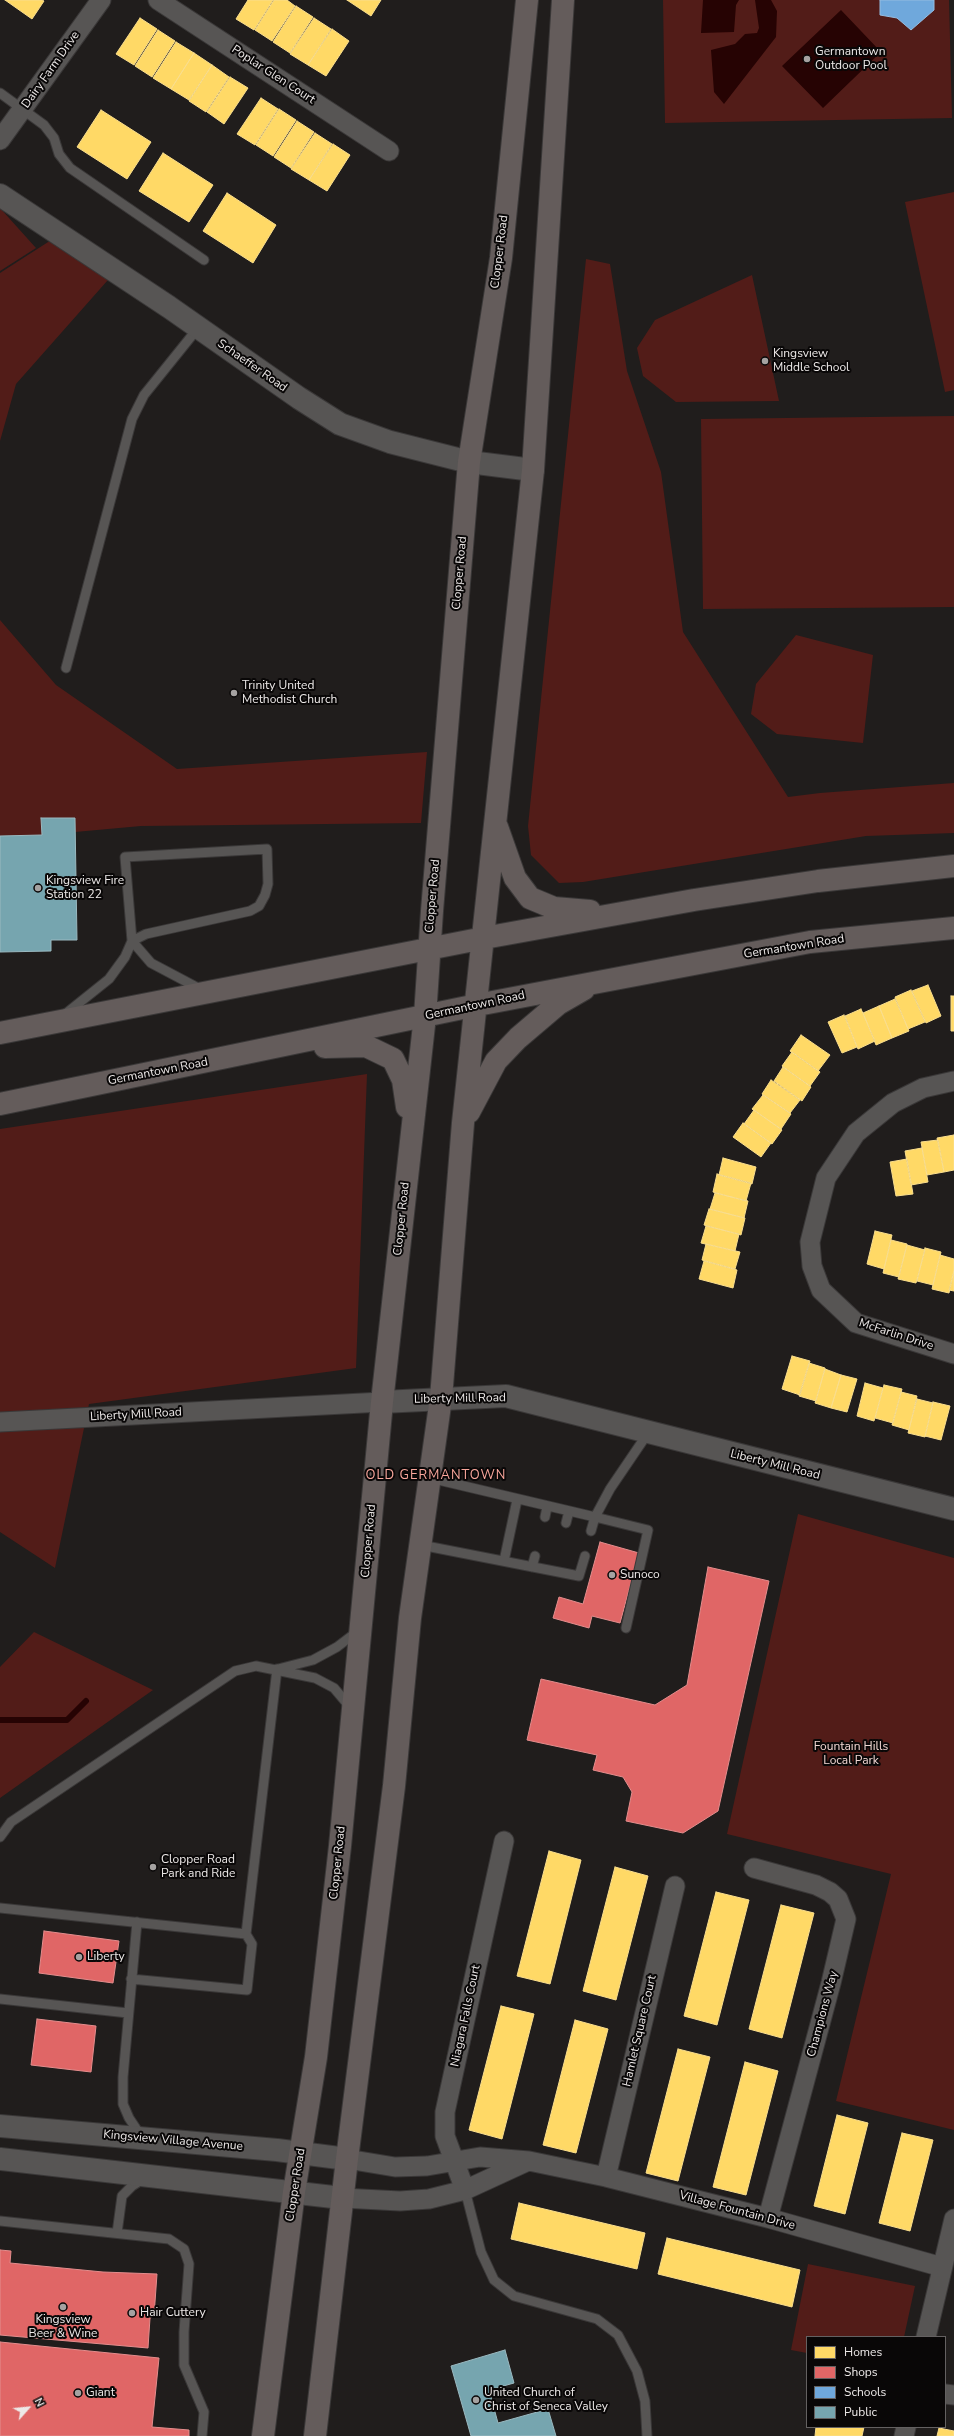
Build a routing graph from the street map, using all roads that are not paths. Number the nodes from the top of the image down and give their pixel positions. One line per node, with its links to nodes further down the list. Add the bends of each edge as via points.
1 (101, 0): 6 (street, Dairy Farm Drive)
2 (158, 0): 8 (street, Poplar Glen Court)
3 (527, 0): 12 (main road, Clopper Road, via 501,258)
4 (563, 0): 13 (main road)
5 (0, 93): 6 (lane)
6 (24, 108): 7 (street, Dairy Farm Drive); 10 (lane, via 44,125 54,138 59,154 70,168)
7 (0, 140)
8 (389, 151)
9 (0, 195): 11 (street, Schaeffer Road)
10 (204, 260)
11 (198, 328): 12 (street, Schaeffer Road, via 340,424 390,442); 14 (lane, via 144,395 132,419)
12 (469, 462): 13 (street, Schaeffer Road); 21 (main road, Clopper Road)
13 (533, 470): 15 (main road)
14 (66, 668)
15 (495, 821): 17 (main road, via 515,878 530,898 554,908); 19 (main road)
16 (954, 866): 17 (main road, via 818,881)
17 (619, 914): 19 (main road)
18 (954, 928): 22 (main road, Germantown Road, via 810,942)
19 (484, 938): 21 (main road); 24 (main road)
20 (132, 941): 20 (lane, via 146,934 250,911 259,906 268,884 267,849 125,857); 23 (lane, via 152,963); 26 (lane, via 125,957 109,979)
21 (429, 949): 23 (main road); 25 (main road, Clopper Road)
22 (599, 981): 24 (main road, Germantown Road); 31 (main road, via 558,1004 496,1060)
23 (208, 992): 26 (main road)
24 (477, 1004): 25 (main road, Germantown Road); 31 (main road)
25 (425, 1016): 28 (main road, Germantown Road); 32 (main road, Clopper Road)
26 (55, 1022): 27 (main road)
27 (0, 1033)
28 (270, 1049): 30 (main road, Germantown Road); 32 (main road, via 366,1046 393,1059 404,1080)
29 (954, 1082): 33 (street, McFarlin Drive, via 923,1088 893,1103 856,1133 826,1178 810,1242 812,1266 821,1290 856,1323)
30 (0, 1104)
31 (463, 1123): 34 (main road)
32 (411, 1136): 35 (main road, Clopper Road)
33 (954, 1354)
34 (441, 1398): 35 (street, Liberty Mill Road); 37 (street, Liberty Mill Road, via 506,1396); 38 (main road)
35 (382, 1402): 36 (street, Liberty Mill Road); 55 (main road, Clopper Road)
36 (0, 1422)
37 (648, 1433): 41 (street, Liberty Mill Road); 44 (lane, via 610,1489)
38 (430, 1478): 39 (lane); 47 (main road)
39 (517, 1500): 40 (lane); 50 (lane)
40 (547, 1507): 42 (lane); 43 (lane)
41 (954, 1509)
42 (569, 1511): 44 (lane); 45 (lane)
43 (545, 1517)
44 (595, 1517): 46 (lane); 54 (lane, via 648,1530)
45 (566, 1524)
46 (591, 1531)
47 (421, 1545): 50 (lane); 72 (main road, via 410,1618 394,1786)
48 (535, 1556): 52 (lane)
49 (585, 1556): 53 (lane, via 579,1576)
50 (504, 1561): 52 (lane)
51 (557, 1562): 53 (lane)
52 (532, 1567): 53 (lane)
53 (555, 1572)
54 (626, 1628)
55 (360, 1629): 56 (lane, via 337,1647 313,1660); 57 (main road, Clopper Road)
56 (278, 1669): 57 (lane, via 315,1678 334,1688); 58 (lane, via 256,1666 235,1671 11,1822); 64 (lane)
57 (353, 1710): 70 (main road, Clopper Road, via 316,2057)
58 (0, 1837)
59 (504, 1841): 73 (street, Niagara Falls Court, via 445,2112 445,2136)
60 (754, 1868): 80 (street, Champions Way, via 816,1885 830,1892 838,1899 846,1919 832,1983)
61 (675, 1886): 76 (street, Hamlet Square Court)
62 (0, 1908): 63 (lane)
63 (137, 1922): 64 (lane); 65 (lane)
64 (246, 1934): 65 (lane, via 252,1944 247,1990)
65 (131, 1979): 67 (lane)
66 (0, 1999): 67 (lane)
67 (128, 2013): 69 (lane, via 123,2104)
68 (0, 2126): 69 (street, Kingsview Village Avenue)
69 (143, 2139): 70 (street, Kingsview Village Avenue)
70 (301, 2153): 72 (street, Kingsview Village Avenue); 78 (main road, Clopper Road)
71 (0, 2159): 75 (street)
72 (347, 2159): 73 (street, Village Fountain Drive, via 395,2167 428,2166); 79 (main road)
73 (454, 2160): 74 (street, Village Fountain Drive, via 480,2157); 77 (street, Niagara Falls Court)
74 (529, 2160): 76 (street, Village Fountain Drive); 77 (street)
75 (148, 2176): 78 (street); 83 (lane, via 122,2196)
76 (606, 2177): 80 (street, Village Fountain Drive)
77 (465, 2190): 79 (street, via 429,2199 400,2201); 89 (lane, via 481,2252 494,2280 514,2296 597,2319 618,2335 637,2371 645,2400)
78 (294, 2192): 79 (street); 87 (main road, Clopper Road)
79 (342, 2198): 88 (main road)
80 (768, 2218): 84 (street, Village Fountain Drive)
81 (954, 2219): 84 (street)
82 (0, 2221): 83 (lane)
83 (117, 2233): 86 (lane, via 169,2239 184,2250 189,2264 184,2365 204,2412)
84 (942, 2267): 85 (street)
85 (926, 2336)
86 (202, 2436)
87 (263, 2436)
88 (316, 2436)
89 (647, 2436)

